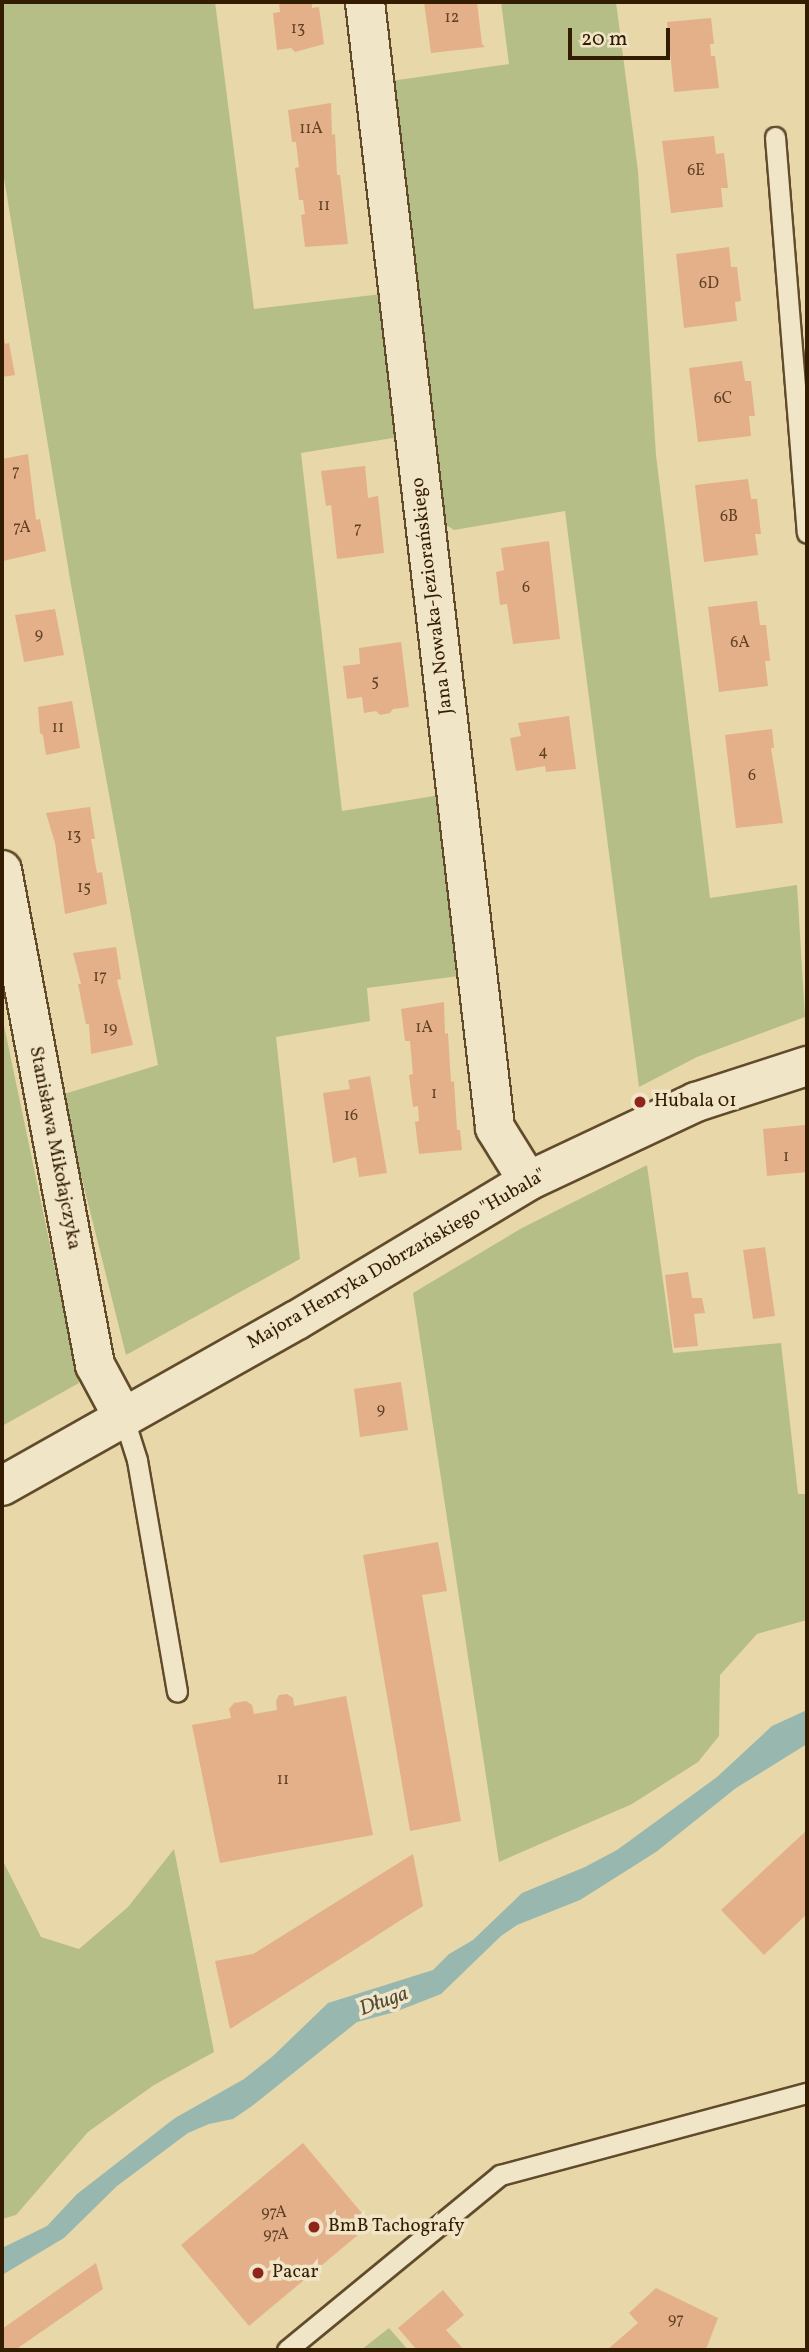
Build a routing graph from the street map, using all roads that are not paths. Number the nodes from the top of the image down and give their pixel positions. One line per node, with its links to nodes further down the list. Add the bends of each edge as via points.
1 (365, 2): 6 (street, Jana Nowaka-Jeziorańskiego, via 495,1128)
2 (775, 137): 3 (lane)
3 (807, 533)
4 (2, 870): 7 (street, Stanisława Mikołajczyka, via 95,1365)
5 (807, 1066): 6 (street, Majora Henryka Dobrzańskiego "Hubala", via 696,1102)
6 (528, 1181): 7 (street, Majora Henryka Dobrzańskiego "Hubala")
7 (124, 1419): 8 (street, Majora Henryka Dobrzańskiego "Hubala"); 9 (lane, via 137,1460)
8 (2, 1486)
9 (177, 1692)
10 (807, 2094): 11 (lane, via 500,2175)
11 (288, 2350)

